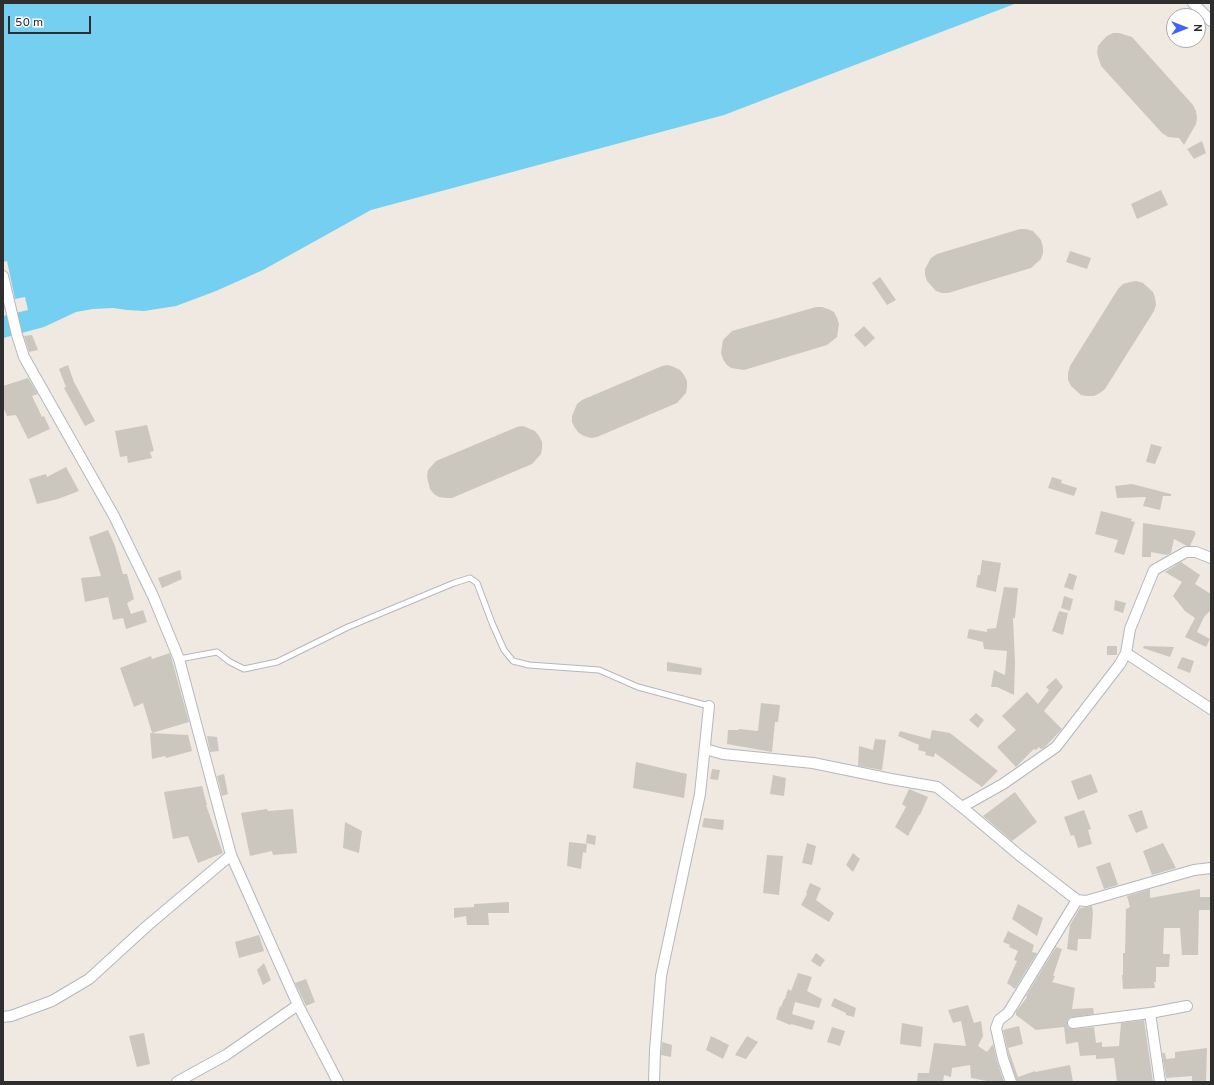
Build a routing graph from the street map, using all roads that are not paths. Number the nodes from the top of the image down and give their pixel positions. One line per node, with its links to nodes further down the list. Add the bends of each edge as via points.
1 (1193, 3): 2 (street)
2 (1211, 21)
3 (3, 276): 6 (street, via 24,357 114,516 153,596)
4 (1211, 558): 5 (street, via 1196,552 1186,552 1154,570 1130,629)
5 (1126, 653): 8 (street); 10 (street, via 1056,747 1003,784)
6 (179, 659): 7 (lane, via 217,652 244,669 277,662 348,627 470,578 477,583 504,650 514,661 529,665 599,670 638,687); 11 (street)
7 (708, 706): 9 (street)
8 (1211, 709)
9 (705, 749): 10 (street, via 723,754 813,763 937,787); 21 (street, via 700,794 661,976)
10 (962, 807): 13 (street)
11 (231, 855): 14 (street); 17 (street, via 89,979 52,1001)
12 (1211, 868): 13 (street, via 1194,870 1086,901)
13 (1077, 900): 22 (street, via 1008,1013 999,1020 996,1028)
14 (298, 1005): 19 (street, via 226,1055); 20 (street)
15 (1187, 1006): 16 (street)
16 (1150, 1013): 18 (street); 23 (street)
17 (3, 1017)
18 (1073, 1023)
19 (177, 1082)
20 (338, 1082)
21 (654, 1082)
22 (1011, 1082)
23 (1160, 1082)

